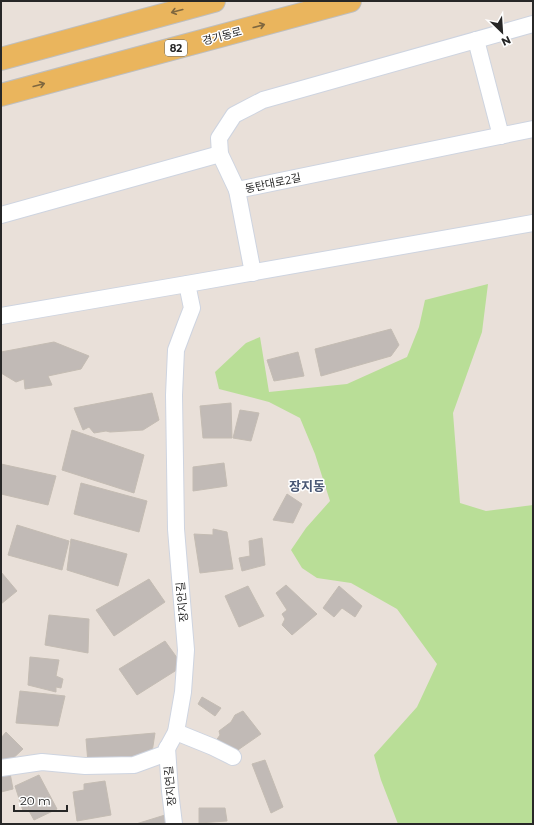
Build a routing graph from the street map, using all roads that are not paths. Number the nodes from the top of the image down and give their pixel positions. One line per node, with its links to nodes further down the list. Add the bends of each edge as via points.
1 (214, 1): 5 (main road, one-way to 5)
2 (350, 1): 6 (main road, 경기동로 / 82, one-way to 2)
3 (533, 24): 4 (street, 동탄대로2길)
4 (476, 40): 8 (street); 9 (street, 동탄대로2길, via 263,100 234,115 219,138)
5 (1, 59)
6 (1, 95)
7 (533, 129): 8 (street, 동탄대로2길)
8 (501, 136): 10 (street, 동탄대로2길)
9 (220, 154): 10 (street, 동탄대로2길); 11 (street)
10 (237, 190): 13 (street)
11 (1, 215)
12 (533, 223): 13 (street)
13 (253, 273): 14 (street)
14 (188, 284): 15 (street); 16 (street, 장지안길, via 192,308 176,350 174,396 176,529 186,650 183,692)
15 (1, 316)
16 (176, 732): 17 (street, 장지안길); 18 (street)
17 (167, 748): 19 (street, 장지안길, via 164,754 134,765 85,766 42,762); 20 (street, 장지연길)
18 (233, 757)
19 (1, 768)
20 (174, 824)

